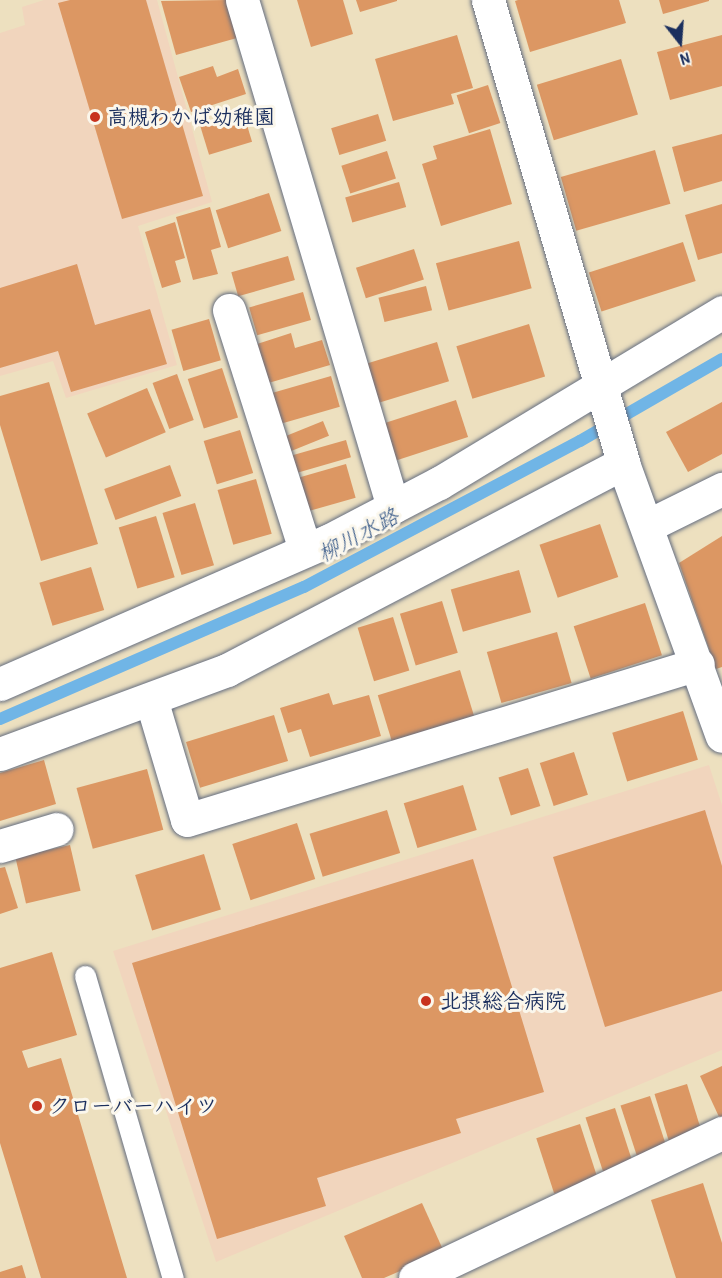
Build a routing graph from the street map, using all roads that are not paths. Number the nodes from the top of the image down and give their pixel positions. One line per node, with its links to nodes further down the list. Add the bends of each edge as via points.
1 (242, 0): 8 (street)
2 (488, 0): 5 (street)
3 (230, 310): 10 (street)
4 (722, 312): 5 (street)
5 (603, 394): 6 (street); 8 (street)
6 (620, 455): 9 (street); 13 (street, via 227,670)
7 (722, 489): 9 (street)
8 (393, 507): 10 (street)
9 (647, 526): 11 (street)
10 (305, 550): 12 (street)
11 (698, 664): 13 (street, via 187,820); 14 (street)
12 (0, 684)
13 (151, 699): 15 (street)
14 (722, 736)
15 (0, 754)
16 (57, 829): 17 (street)
17 (0, 846)
18 (85, 976): 20 (lane)
19 (722, 1133): 21 (street)
20 (173, 1278)
21 (415, 1278)

